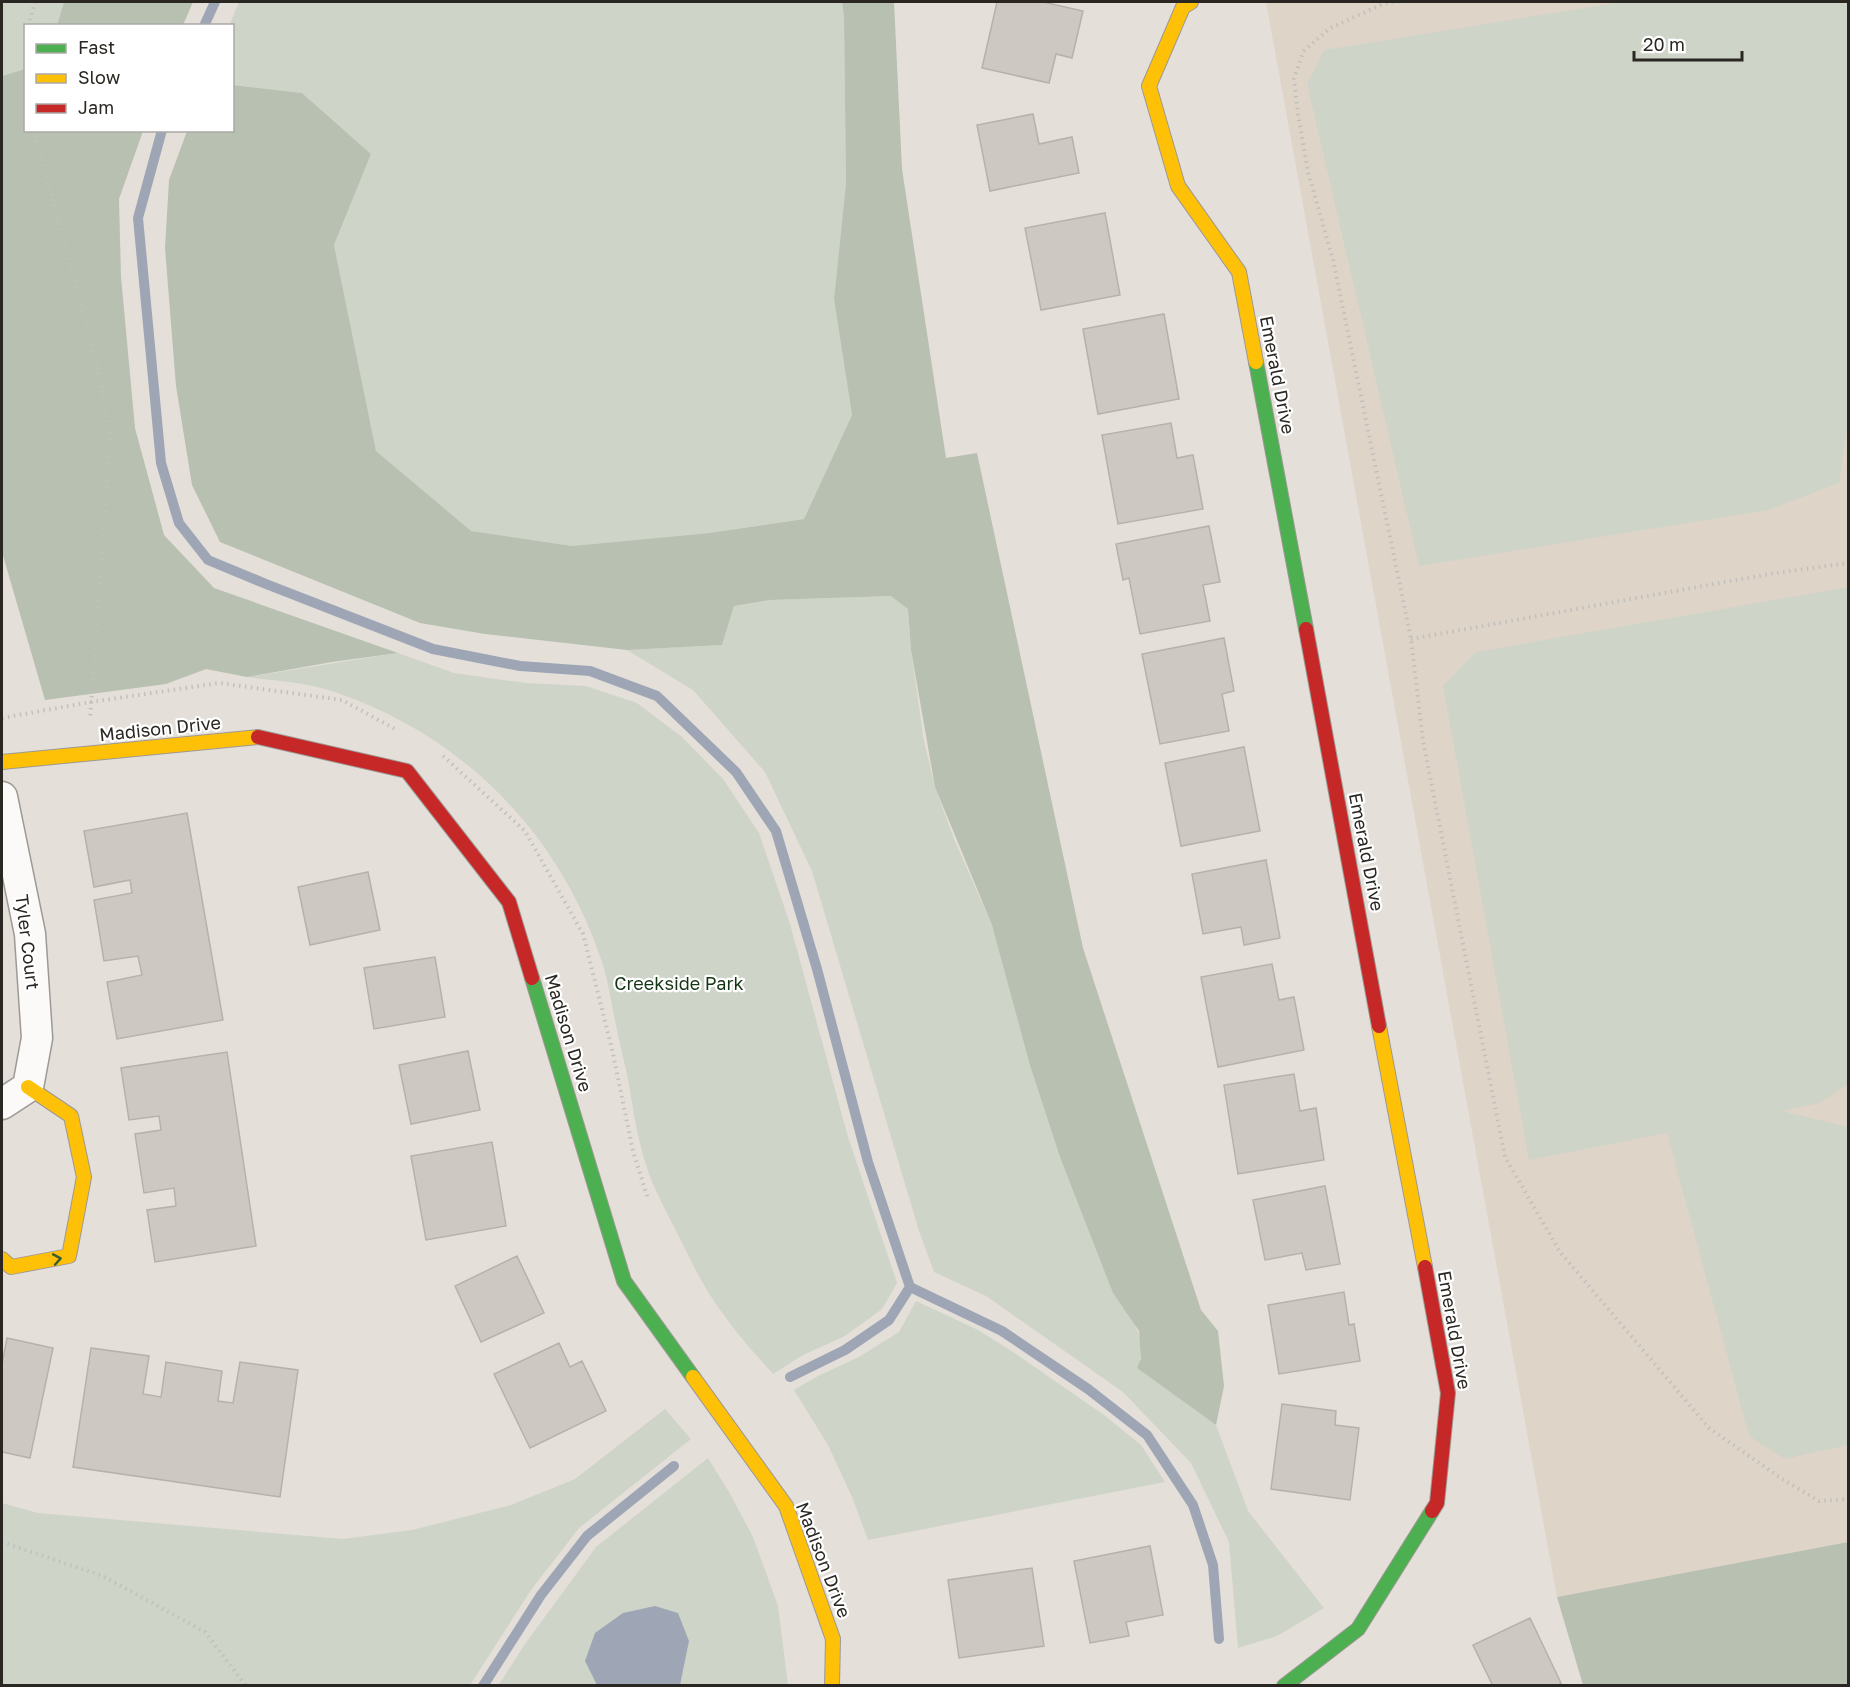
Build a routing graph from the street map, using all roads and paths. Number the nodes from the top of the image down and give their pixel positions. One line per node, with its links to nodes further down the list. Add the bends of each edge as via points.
1 (35, 2): 4 (path)
2 (1191, 2): 20 (street, Emerald Drive, via 1183,7 1149,86 1178,186 1239,272 1448,1393 1437,1503 1358,1629)
3 (1393, 2): 7 (path, via 1330,28 1303,52 1294,79 1308,171 1333,260)
4 (29, 24)
5 (35, 132): 8 (path, via 99,372 110,441)
6 (1848, 563): 7 (path)
7 (1411, 639): 16 (path, via 1423,741 1505,1157 1560,1252 1709,1428 1819,1501)
8 (92, 702): 9 (path); 10 (path)
9 (2, 718)
10 (88, 754): 11 (street, Madison Drive); 19 (street, Madison Drive, via 257,737 407,771 509,902 624,1281 786,1506 833,1639)
11 (2, 762)
12 (2, 797): 13 (street, Tyler Court, via 30,934 37,1038)
13 (28, 1087): 14 (street); 15 (street, one-way to 13, via 11,1267 69,1256 84,1177 71,1116)
14 (2, 1104)
15 (2, 1259)
16 (1848, 1499)
17 (2, 1542): 18 (path, via 103,1576 205,1632)
18 (246, 1686)
19 (832, 1686)
20 (1284, 1686)

